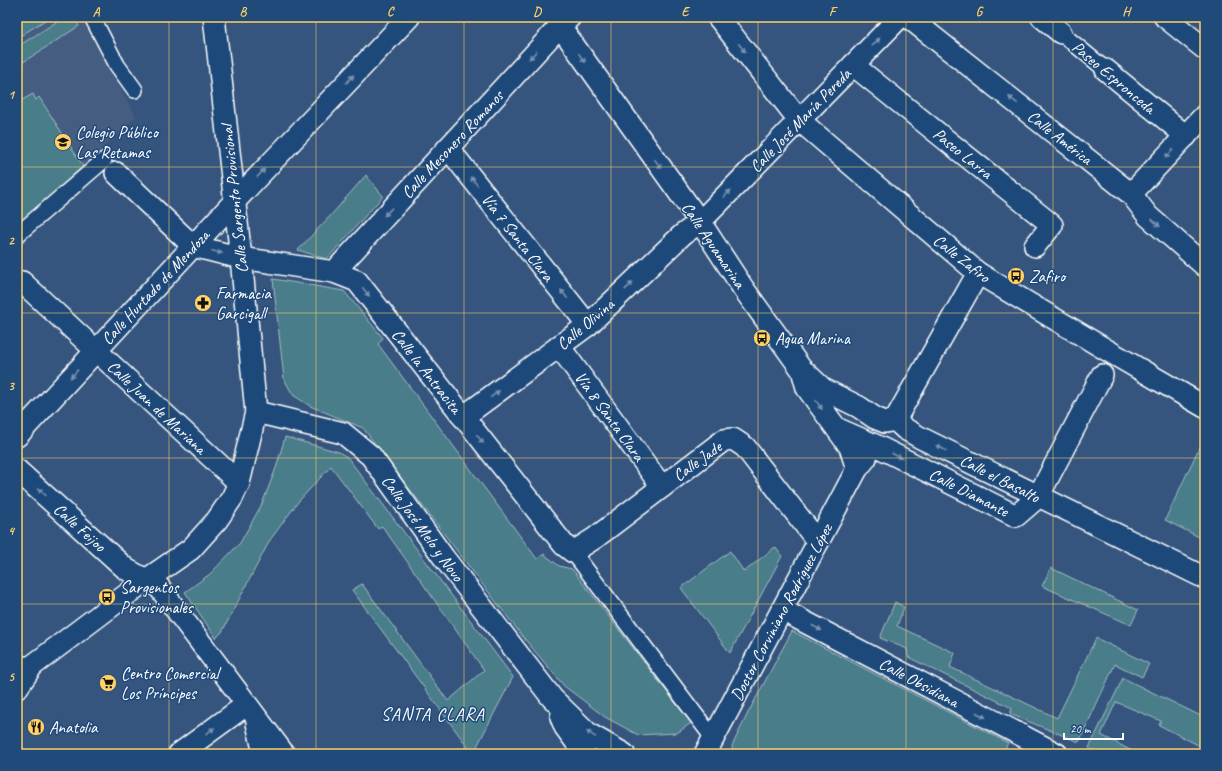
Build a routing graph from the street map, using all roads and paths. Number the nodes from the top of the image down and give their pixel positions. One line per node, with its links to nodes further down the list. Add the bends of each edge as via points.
1 (92, 17): 14 (street, via 117,65)
2 (214, 17): 21 (street, Calle Sargento Provisional)
3 (409, 17): 21 (street, Calle Hurtado de Mendoza, one-way to 3)
4 (718, 17): 16 (street, Calle Zafiro, one-way to 16)
5 (900, 17): 12 (street, Calle José María Pereda, one-way to 5)
6 (908, 17): 20 (street, Calle América, one-way to 6)
7 (1042, 17): 10 (street, Paseo Espronceda)
8 (1165, 17): 11 (street)
9 (565, 22): 18 (street, Calle Mesonero Romanos, one-way to 18); 22 (street, Calle Aguamarina, one-way to 22)
10 (1061, 33): 13 (street, Paseo Espronceda)
11 (1205, 50)
12 (854, 65): 16 (street, Calle José María Pereda); 25 (street, Paseo Larra, via 1052,225)
13 (1106, 70): 17 (street, Paseo Espronceda)
14 (135, 90)
15 (1205, 115): 17 (street)
16 (799, 120): 22 (street, Calle José María Pereda, one-way to 16); 29 (street, Calle Zafiro)
17 (1186, 136): 20 (street, one-way to 20)
18 (448, 148): 28 (street, Calle Mesonero Romanos, one-way to 28); 31 (street, Vía 7 Santa Clara, one-way to 18)
19 (110, 167): 23 (street); 24 (street)
20 (1132, 194): 27 (street, Calle América, one-way to 27, via 1148,216)
21 (234, 202): 24 (street, Calle Hurtado de Mendoza); 26 (street, Calle Sargento Provisional)
22 (700, 222): 31 (street, Calle Olivina, one-way to 22, via 682,234); 34 (street, Calle Aguamarina, via 743,288)
23 (17, 235)
24 (193, 246): 26 (street, Calle la Antracita, one-way to 26); 33 (street, Calle Hurtado de Mendoza)
25 (1035, 246)
26 (241, 258): 28 (street, Calle la Antracita); 37 (street, Calle Sargento Provisional)
27 (1205, 266)
28 (334, 272): 39 (street, Calle la Antracita, one-way to 39, via 357,281)
29 (978, 273): 36 (street, Calle Zafiro); 38 (street, via 917,384)
30 (22, 282): 33 (street, Calle Juan de Mariana)
31 (588, 325): 32 (street, Calle Olivina)
32 (559, 346): 39 (street, Calle Olivina, one-way to 32); 46 (street, Vía 8 Santa Clara)
33 (96, 350): 41 (street, Calle Hurtado de Mendoza, one-way to 41); 45 (street, Calle Juan de Mariana)
34 (802, 370): 38 (street, Calle el Basalto, via 823,388); 40 (street, Calle Aguamarina, one-way to 40, via 807,388)
35 (1102, 375): 47 (street, Calle Diamante)
36 (1205, 407)
37 (256, 412): 45 (street, Calle Sargento Provisional); 55 (street, Calle José Melo y Novo, via 343,433 371,456 444,558)
38 (876, 415): 40 (street, via 847,410); 42 (street, via 880,436); 47 (street, Calle el Basalto, one-way to 38)
39 (463, 417): 49 (street, Calle la Antracita, one-way to 49, via 564,545)
40 (836, 428): 42 (street, Calle Diamante); 43 (street, Calle Aguamarina, via 850,447)
41 (17, 436)
42 (877, 446): 43 (street, Doctor Corviniano Rodríguez López); 47 (street, Calle Diamante, one-way to 47, via 1016,516)
43 (857, 469): 48 (street, Doctor Corviniano Rodríguez López)
44 (17, 470): 51 (street, Calle Feijoo, one-way to 44, via 126,569)
45 (239, 483): 51 (street, Calle Sargento Provisional, via 217,520 191,549)
46 (662, 487): 48 (street, Calle Jade, via 724,440 733,439 745,447); 49 (street, Calle Jade)
47 (1038, 497): 50 (street, Calle el Basalto)
48 (818, 542): 52 (street, Doctor Corviniano Rodríguez López)
49 (573, 552): 57 (street)
50 (1205, 578)
51 (146, 580): 53 (street, Calle Sargento Provisional); 56 (street, Calle Feijoo, via 159,587)
52 (782, 610): 57 (street, Doctor Corviniano Rodríguez López); 58 (street, Calle Obsidiana, one-way to 58)
53 (25, 662): 54 (street, Calle Sargento Provisional)
54 (17, 688)
55 (552, 698): 62 (street, via 565,727); 63 (street, one-way to 55, via 589,734)
56 (251, 711): 59 (street, one-way to 56); 60 (street); 61 (street, Calle Feijoo)
57 (711, 747)
58 (1044, 751)
59 (179, 754)
60 (264, 754)
61 (284, 754)
62 (585, 754)
63 (624, 754)

